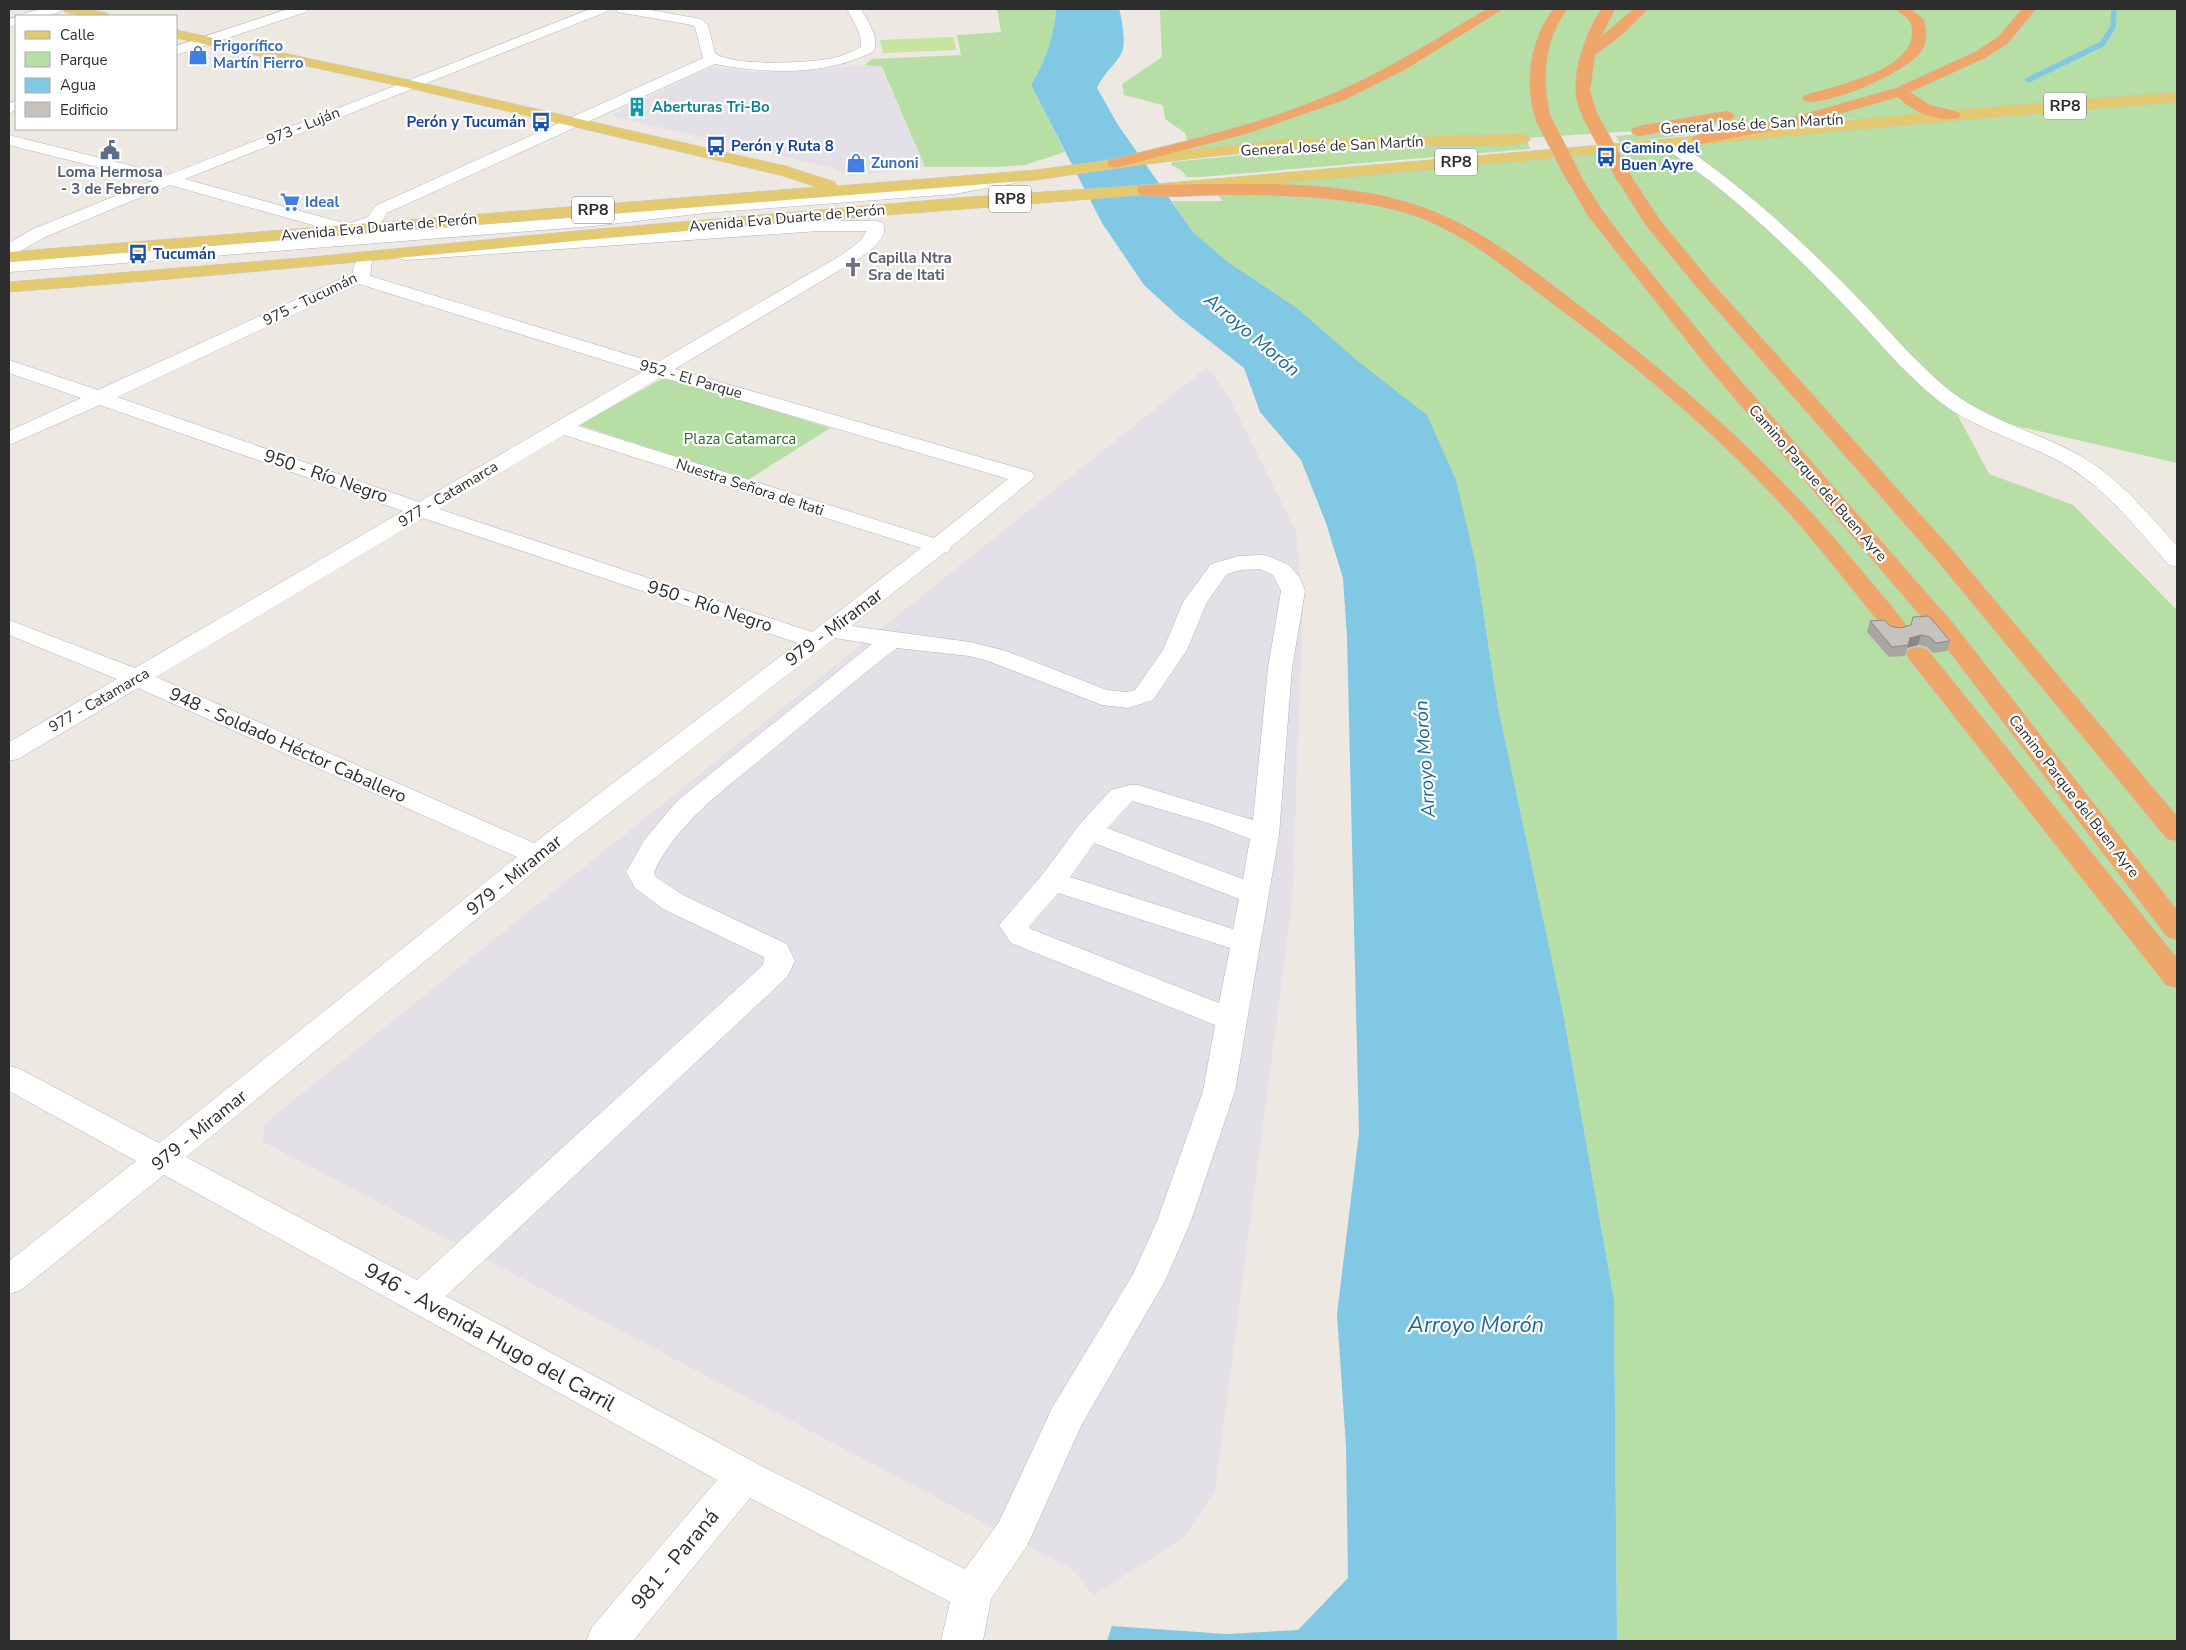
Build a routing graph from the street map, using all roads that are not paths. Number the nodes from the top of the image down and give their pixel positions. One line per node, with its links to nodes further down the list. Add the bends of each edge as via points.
1 (55, 9): 13 (street)
2 (70, 9): 14 (main road)
3 (300, 9): 16 (street)
4 (601, 9): 20 (street, 973 - Luján)
5 (623, 9): 19 (street, via 690,20 701,25 708,55)
6 (854, 9): 19 (street, via 870,44 868,49 850,59 764,66)
7 (1496, 9): 32 (highway, via 1367,84)
8 (1560, 9): 74 (highway, Camino Parque del Buen Ayre, bridge, via 1542,45 1536,77 1538,104 1594,212 1713,361 1944,628)
9 (1608, 9): 18 (highway, via 1594,34)
10 (1641, 9): 18 (highway)
11 (1903, 9): 23 (highway, via 1917,20 1919,40 1915,51 1905,60 1847,88)
12 (2029, 9): 21 (highway, via 2003,40 1980,55)
13 (34, 15)
14 (97, 15)
15 (178, 34): 16 (main road)
16 (206, 41): 17 (street); 20 (main road)
17 (178, 50)
18 (1590, 53): 69 (highway, bridge, via 1584,68 1583,90 1589,114 1653,223 1947,558)
19 (713, 59): 27 (street)
20 (409, 84): 27 (main road); 34 (street, 973 - Luján)
21 (1901, 91): 25 (highway, via 1916,106); 26 (highway)
22 (2177, 96): 25 (main road, General José de San Martín / RP8)
23 (1797, 101)
24 (1740, 114): 28 (highway)
25 (1953, 115): 26 (main road, General José de San Martín / RP8); 30 (main road, General José de San Martín / RP8)
26 (1796, 121): 28 (main road, General José de San Martín / RP8); 30 (highway)
27 (572, 122): 37 (main road, via 785,171); 41 (street, via 381,210)
28 (1640, 130): 32 (main road, General José de San Martín / RP8, via 1498,140)
29 (9, 140): 34 (street)
30 (1700, 140): 31 (main road, General José de San Martín / RP8)
31 (1669, 144): 35 (main road, General José de San Martín / RP8); 60 (street, via 1722,180 1793,242 1955,404 1994,426 2076,463 2102,481)
32 (1186, 150): 33 (main road, Avenida Eva Duarte de Perón / RP8)
33 (1036, 175): 36 (street, via 954,189); 37 (main road, Avenida Eva Duarte de Perón / RP8)
34 (169, 180): 45 (street); 46 (street, 973 - Luján, via 39,233)
35 (1212, 187): 39 (main road, Avenida Eva Duarte de Perón / RP8); 62 (highway, via 1326,194 1374,201 1426,214 1482,243 1614,342 1697,411 1799,511)
36 (872, 195): 37 (street); 38 (main road)
37 (828, 197): 38 (street); 40 (main road, via 788,211); 41 (street, Avenida Eva Duarte de Perón, via 756,190); 42 (street); 45 (street)
38 (907, 200): 39 (main road)
39 (969, 202): 44 (main road, Avenida Eva Duarte de Perón / RP8)
40 (698, 218): 42 (street); 44 (main road)
41 (374, 220): 45 (street)
42 (639, 222): 45 (street)
43 (876, 226): 45 (street, Avenida Eva Duarte de Perón, via 818,226 423,255); 53 (street, 977 - Catamarca, via 876,235 857,253)
44 (620, 232): 45 (main road, Avenida Eva Duarte de Perón / RP8)
45 (354, 243): 47 (main road, Avenida Eva Duarte de Perón / RP8); 48 (street); 49 (street); 50 (street, 975 - Tucumán, via 362,274); 51 (main road, Avenida Eva Duarte de Perón / RP8, via 302,263)
46 (9, 250)
47 (9, 257)
48 (9, 267)
49 (9, 275)
50 (358, 278): 53 (street, 952 - El Parque); 54 (street, 975 - Tucumán)
51 (9, 287)
52 (9, 366): 54 (street, 950 - Río Negro)
53 (657, 370): 55 (street, 977 - Catamarca); 57 (street, 952 - El Parque)
54 (100, 396): 56 (street, 975 - Tucumán); 58 (street, 950 - Río Negro)
55 (560, 427): 58 (street, 977 - Catamarca); 59 (street, Nuestra Señora de Itati)
56 (9, 439)
57 (1024, 477): 59 (street, 979 - Miramar)
58 (421, 510): 63 (street, 950 - Río Negro); 66 (street, 977 - Catamarca)
59 (940, 547): 63 (street, 979 - Miramar)
60 (2177, 560)
61 (9, 627): 66 (street, 948 - Soldado Héctor Caballero)
62 (1897, 629)
63 (824, 635): 64 (street, 950 - Río Negro); 71 (street, 979 - Miramar)
64 (892, 640): 70 (street, 950 - Río Negro, via 970,649 997,656 1102,697 1128,700 1144,695 1175,650 1196,602 1219,569 1239,563 1263,562 1281,570 1293,591 1280,668); 81 (street, via 688,806 670,824 640,872 645,882 673,902 777,951 780,961 776,970)
65 (1918, 654): 76 (highway)
66 (137, 678): 67 (street, 977 - Catamarca); 71 (street, 948 - Soldado Héctor Caballero)
67 (9, 753)
68 (1089, 832): 70 (street, via 1121,796 1138,793); 72 (street); 73 (street)
69 (2177, 833)
70 (1265, 835): 73 (street)
71 (537, 855): 79 (street, 979 - Miramar)
72 (1052, 881): 75 (street); 77 (street, via 1014,925 1021,936)
73 (1254, 894): 75 (street)
74 (2177, 930)
75 (1245, 943): 77 (street)
76 (2177, 978)
77 (1232, 1020): 83 (street, via 1219,1091 1163,1246 1148,1279 1065,1419 1013,1534)
78 (9, 1077): 79 (street, 946 - Avenida Hugo del Carril)
79 (163, 1159): 80 (street, 979 - Miramar); 81 (street, 946 - Avenida Hugo del Carril)
80 (9, 1280)
81 (420, 1298): 82 (street, 946 - Avenida Hugo del Carril)
82 (744, 1476): 83 (street, 946 - Avenida Hugo del Carril); 84 (street, 981 - Paraná)
83 (972, 1593): 85 (street)
84 (607, 1641)
85 (962, 1641)

